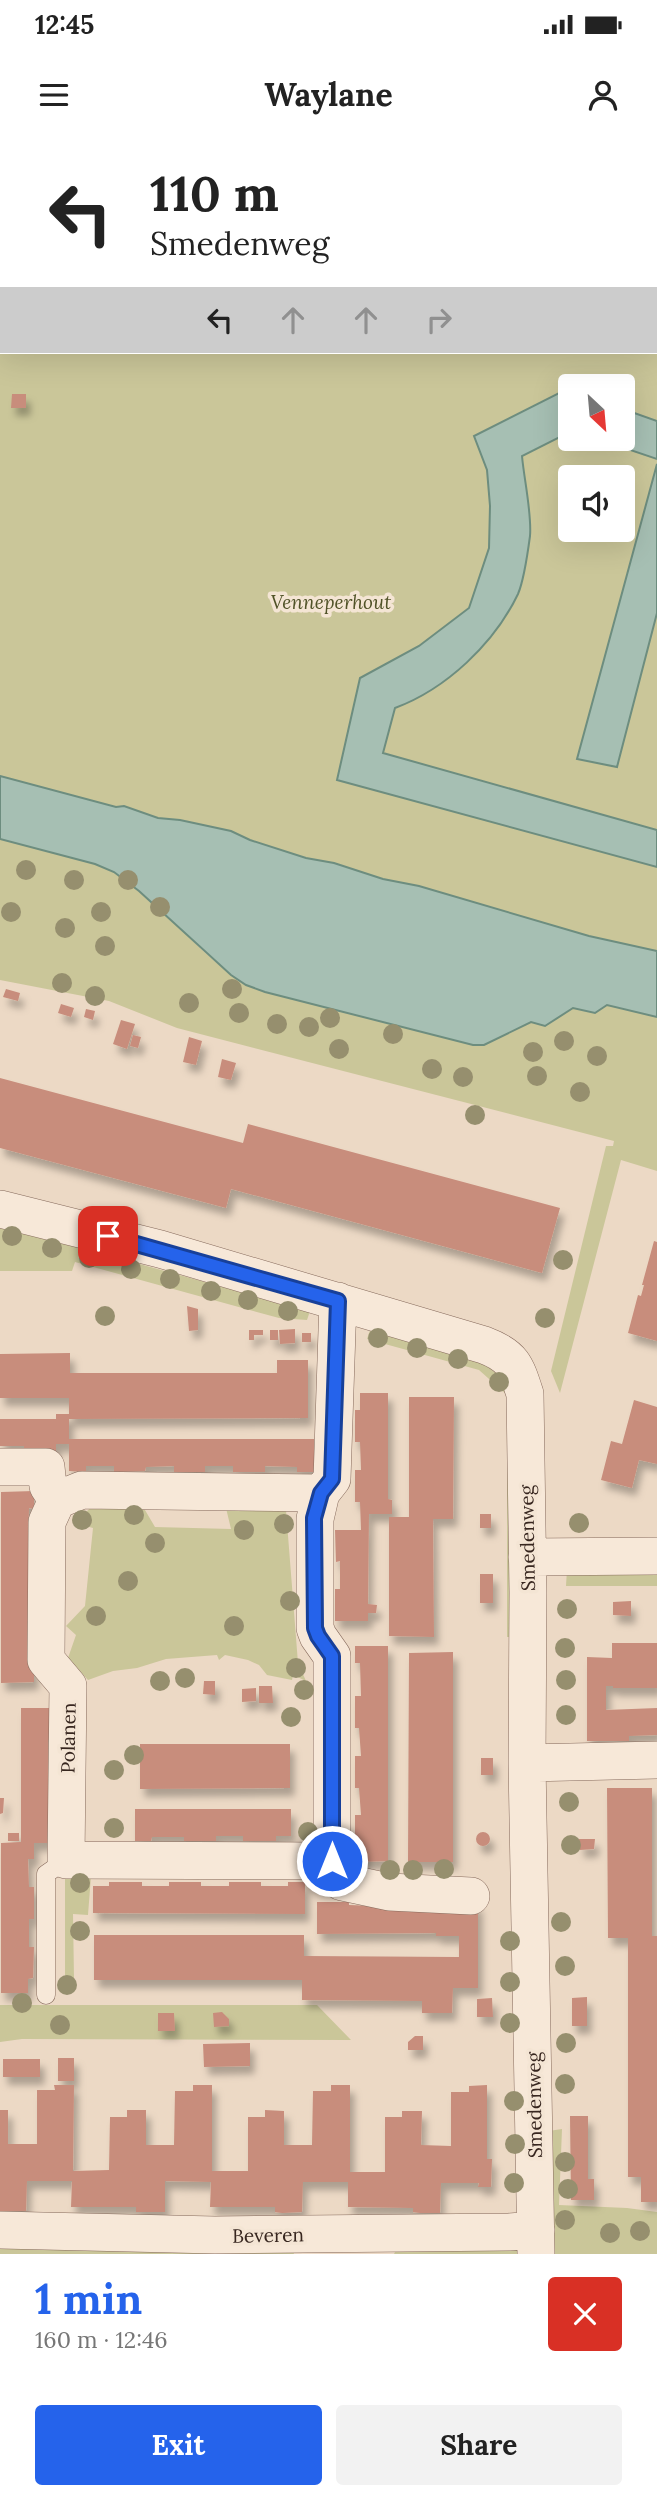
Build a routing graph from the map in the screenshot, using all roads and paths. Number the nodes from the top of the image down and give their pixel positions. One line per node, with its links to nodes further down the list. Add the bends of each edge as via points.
1 (0, 1209): 2 (street, Smedenweg)
2 (338, 1301): 4 (street, via 332,1479); 7 (street, Smedenweg, via 484,1345 515,1364 525,1394)
3 (0, 1467): 5 (street, via 46,1467 48,1486)
4 (321, 1493): 5 (street, via 82,1490); 11 (street, via 314,1518 315,1628 332,1656)
5 (57, 1500): 10 (street, Polanen, via 47,1522 46,1660 68,1686)
6 (657, 1556): 7 (street)
7 (527, 1557): 9 (street, Smedenweg)
8 (657, 1760): 9 (street)
9 (527, 1763): 15 (street, Smedenweg)
10 (66, 1860): 11 (street); 13 (lane, via 46,1874)
11 (332, 1861): 12 (street, via 342,1882 389,1892)
12 (471, 1896)
13 (46, 1995)
14 (0, 2230): 15 (street, Beveren, via 215,2235 509,2232)
15 (536, 2242)

